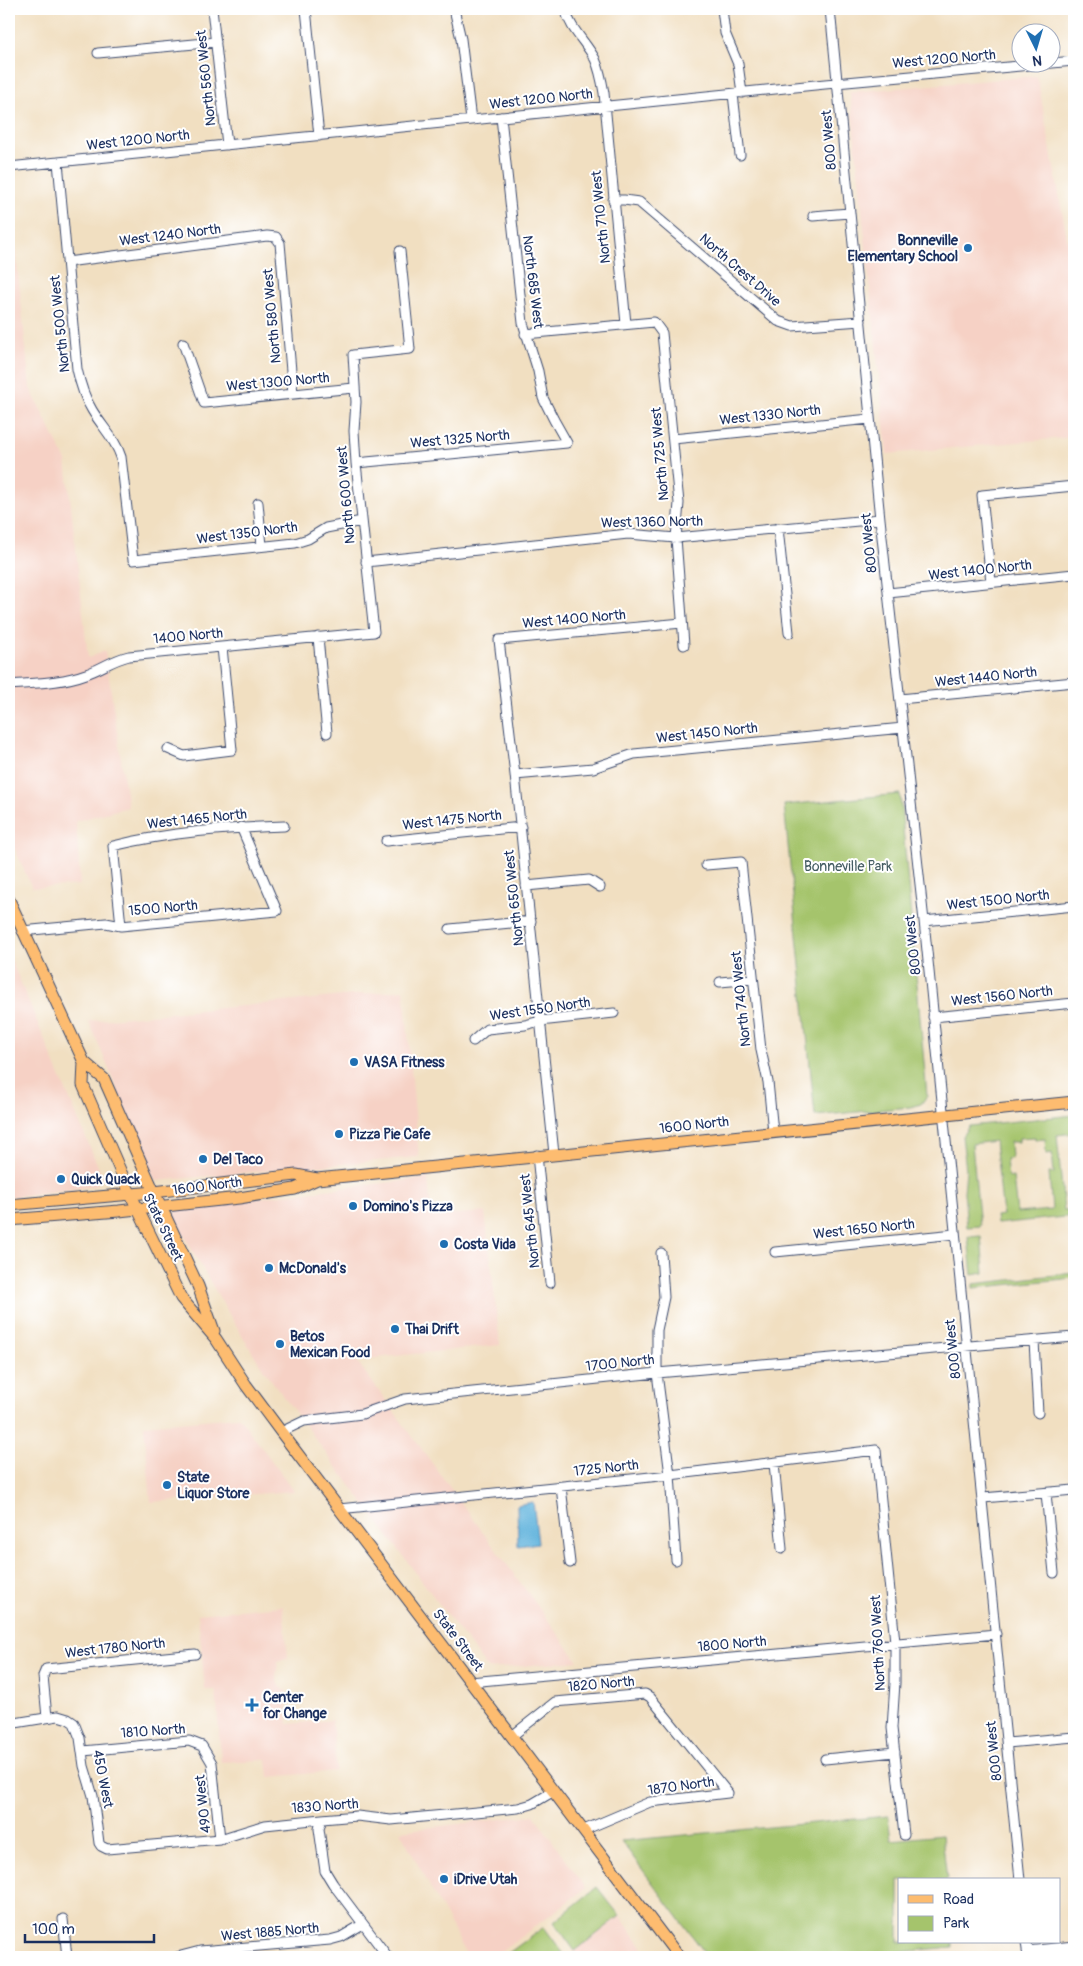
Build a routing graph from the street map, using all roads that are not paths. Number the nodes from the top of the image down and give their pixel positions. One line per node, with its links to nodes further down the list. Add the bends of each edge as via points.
1 (212, 9): 7 (street, North 560 West)
2 (306, 9): 15 (street)
3 (454, 9): 14 (street)
4 (565, 9): 12 (street, North 710 West, via 571,25 601,73)
5 (722, 9): 11 (street, via 725,33 738,64)
6 (830, 9): 10 (street, 800 West)
7 (216, 42): 8 (street); 16 (street, North 560 West)
8 (98, 53)
9 (1074, 61): 10 (street, West 1200 North)
10 (838, 83): 11 (street, West 1200 North); 22 (street, 800 West)
11 (737, 93): 12 (street, West 1200 North); 18 (street)
12 (605, 107): 13 (street, West 1200 North); 21 (street, North 710 West)
13 (501, 117): 14 (street, West 1200 North); 29 (street, North 685 West)
14 (471, 120): 15 (street, West 1200 North)
15 (319, 136): 16 (street, West 1200 North)
16 (227, 145): 19 (street, West 1200 North)
17 (9, 153): 20 (street)
18 (740, 155)
19 (58, 162): 20 (street, West 1200 North); 26 (street, North 500 West)
20 (9, 167)
21 (614, 200): 27 (street, North Crest Drive, via 639,202 784,324); 28 (street, North 710 West)
22 (849, 213): 23 (street); 27 (street, 800 West)
23 (813, 216)
24 (276, 238): 26 (street, West 1240 North, via 267,236); 32 (street, North 580 West, via 280,243)
25 (400, 251): 31 (street, North 600 West, via 410,349 353,355)
26 (67, 262): 44 (street, North 500 West, via 80,383 90,408 117,445 121,457)
27 (861, 321): 33 (street, 800 West)
28 (626, 324): 29 (street); 34 (street, North 725 West, via 654,322 662,334)
29 (526, 334): 35 (street, North 685 West, via 544,398)
30 (184, 343): 32 (street, West 1300 North, via 204,403)
31 (354, 388): 32 (street, West 1300 North); 36 (street, North 600 West)
32 (293, 394)
33 (870, 419): 34 (street, West 1330 North); 39 (street, 800 West)
34 (673, 439): 42 (street, North 725 West, via 679,503)
35 (567, 442): 36 (street, West 1325 North)
36 (356, 462): 40 (street, North 600 West)
37 (1074, 486): 47 (street, via 982,495)
38 (258, 503): 43 (street)
39 (880, 519): 41 (street, West 1360 North); 48 (street, 800 West)
40 (362, 521): 43 (street, West 1350 North, via 326,528 295,543); 45 (street, North 600 West)
41 (778, 528): 42 (street, West 1360 North); 51 (street)
42 (676, 538): 45 (street, West 1360 North, via 628,534); 49 (street, North 725 West)
43 (262, 546): 44 (street, West 1350 North)
44 (132, 560)
45 (366, 562): 50 (street, North 600 West)
46 (1074, 574): 47 (street, West 1400 North)
47 (991, 582): 48 (street, West 1400 North)
48 (888, 593): 58 (street, 800 West)
49 (682, 623): 53 (street, West 1400 North); 54 (street, North 725 West)
50 (374, 632): 52 (street, 1400 North)
51 (789, 633)
52 (318, 637): 55 (street, 1400 North); 60 (street)
53 (499, 640): 62 (street, North 650 West)
54 (684, 645)
55 (222, 647): 57 (street, 1400 North, via 129,656 61,681); 61 (street, via 232,750 184,756)
56 (1074, 682): 58 (street, West 1440 North)
57 (9, 685)
58 (900, 699): 59 (street, 800 West)
59 (903, 728): 62 (street, West 1450 North, via 634,754 593,768); 72 (street, 800 West)
60 (327, 734)
61 (168, 749)
62 (515, 775): 65 (street, North 650 West)
63 (284, 826): 64 (street, West 1465 North)
64 (241, 827): 74 (street, West 1465 North, via 151,836 113,846); 74 (street, 1500 North, via 277,911)
65 (521, 827): 66 (street, West 1475 North); 68 (street, North 650 West)
66 (386, 840)
67 (706, 865): 77 (street, North 740 West, via 741,862)
68 (526, 886): 69 (street, via 589,880); 73 (street, North 650 West)
69 (600, 887)
70 (9, 900): 76 (main road, State Street)
71 (1074, 906): 72 (street, West 1500 North)
72 (924, 921): 81 (street, 800 West)
73 (531, 922): 75 (street); 82 (street, North 650 West)
74 (121, 926): 76 (street, 1500 North, via 106,923)
75 (450, 929)
76 (22, 931): 84 (main road, State Street)
77 (753, 979): 78 (street); 87 (street, North 740 West)
78 (720, 982)
79 (1074, 1003): 81 (street, West 1560 North)
80 (614, 1013): 82 (street, West 1550 North)
81 (933, 1016): 86 (street, 800 West)
82 (540, 1021): 83 (street, West 1550 North, via 487,1029); 88 (street, North 650 West)
83 (473, 1041)
84 (84, 1062): 91 (main road, State Street, via 104,1079); 92 (main road, State Street, via 83,1086)
85 (1074, 1102): 86 (main road, 1600 North)
86 (943, 1116): 87 (main road, 1600 North); 97 (street, 800 West)
87 (773, 1132): 88 (main road, 1600 North)
88 (554, 1154): 89 (main road, 1600 North)
89 (537, 1155): 90 (main road, 1600 North); 100 (street, North 645 West)
90 (317, 1179): 91 (main road, 1600 North, via 296,1175); 94 (main road, 1600 North, via 295,1189)
91 (154, 1192): 92 (main road, 1600 North); 94 (main road, State Street)
92 (130, 1193): 93 (main road, 1600 North); 95 (main road, State Street)
93 (9, 1205)
94 (160, 1206): 95 (main road, 1600 North); 102 (main road, State Street, via 198,1286)
95 (137, 1209): 96 (main road, 1600 North); 102 (main road, State Street, via 181,1298)
96 (9, 1220)
97 (955, 1234): 98 (street, West 1650 North); 104 (street, 800 West)
98 (775, 1252)
99 (661, 1253): 105 (street, via 664,1297 656,1330)
100 (550, 1283)
101 (1074, 1337): 103 (street, 1700 North)
102 (216, 1339): 107 (main road, State Street)
103 (1034, 1341): 104 (street, 1700 North); 106 (street)
104 (967, 1346): 105 (street, 1700 North); 114 (street, 800 West)
105 (657, 1373): 107 (street, 1700 North, via 406,1399 362,1414 304,1421); 110 (street)
106 (1038, 1413)
107 (281, 1432): 115 (main road, State Street)
108 (876, 1450): 109 (street, 1725 North); 121 (street, North 760 West)
109 (774, 1463): 110 (street, 1725 North); 116 (street)
110 (670, 1475): 111 (street, 1725 North); 117 (street)
111 (561, 1487): 115 (street, 1725 North); 118 (street)
112 (1074, 1490): 113 (street)
113 (1046, 1493): 114 (street); 119 (street)
114 (983, 1498): 120 (street, 800 West)
115 (339, 1509): 123 (main road, State Street)
116 (782, 1550)
117 (676, 1560)
118 (570, 1563)
119 (1054, 1573)
120 (996, 1634): 121 (street, 1800 North); 129 (street, 800 West)
121 (895, 1642): 123 (street, 1800 North); 131 (street, North 760 West, via 892,1728)
122 (195, 1654): 124 (street, West 1780 North, via 50,1667 43,1671)
123 (470, 1682): 126 (main road, State Street)
124 (47, 1717): 125 (street); 130 (street, 450 West, via 58,1716 74,1723)
125 (9, 1724)
126 (512, 1736): 133 (main road, State Street); 134 (street, 1820 North, via 555,1702 645,1694)
127 (1074, 1736): 129 (street)
128 (196, 1742): 130 (street, 1810 North); 138 (street, 490 West, via 205,1749 212,1763)
129 (1007, 1743): 140 (street, 800 West)
130 (83, 1750): 139 (street, 450 West, via 84,1766 95,1802)
131 (895, 1752): 132 (street); 137 (street, North 760 West)
132 (825, 1759)
133 (554, 1791): 135 (street, 1830 North, via 518,1808 391,1820 357,1816); 136 (main road, State Street)
134 (728, 1793): 136 (street, 1870 North, via 650,1802)
135 (322, 1819): 138 (street, 1830 North, via 265,1825); 142 (street, via 319,1829 325,1871)
136 (584, 1830): 149 (main road, State Street)
137 (904, 1835)
138 (220, 1839): 139 (street, 1830 North, via 113,1849 103,1848)
139 (99, 1843)
140 (1020, 1878)
141 (63, 1919): 146 (street)
142 (363, 1924): 145 (street, West 1885 North, via 330,1940); 148 (street)
143 (1074, 1946): 144 (street)
144 (1027, 1950)
145 (251, 1953): 147 (street, West 1885 North, via 200,1951)
146 (67, 1957)
147 (177, 1957)
148 (388, 1957)
149 (680, 1957)

